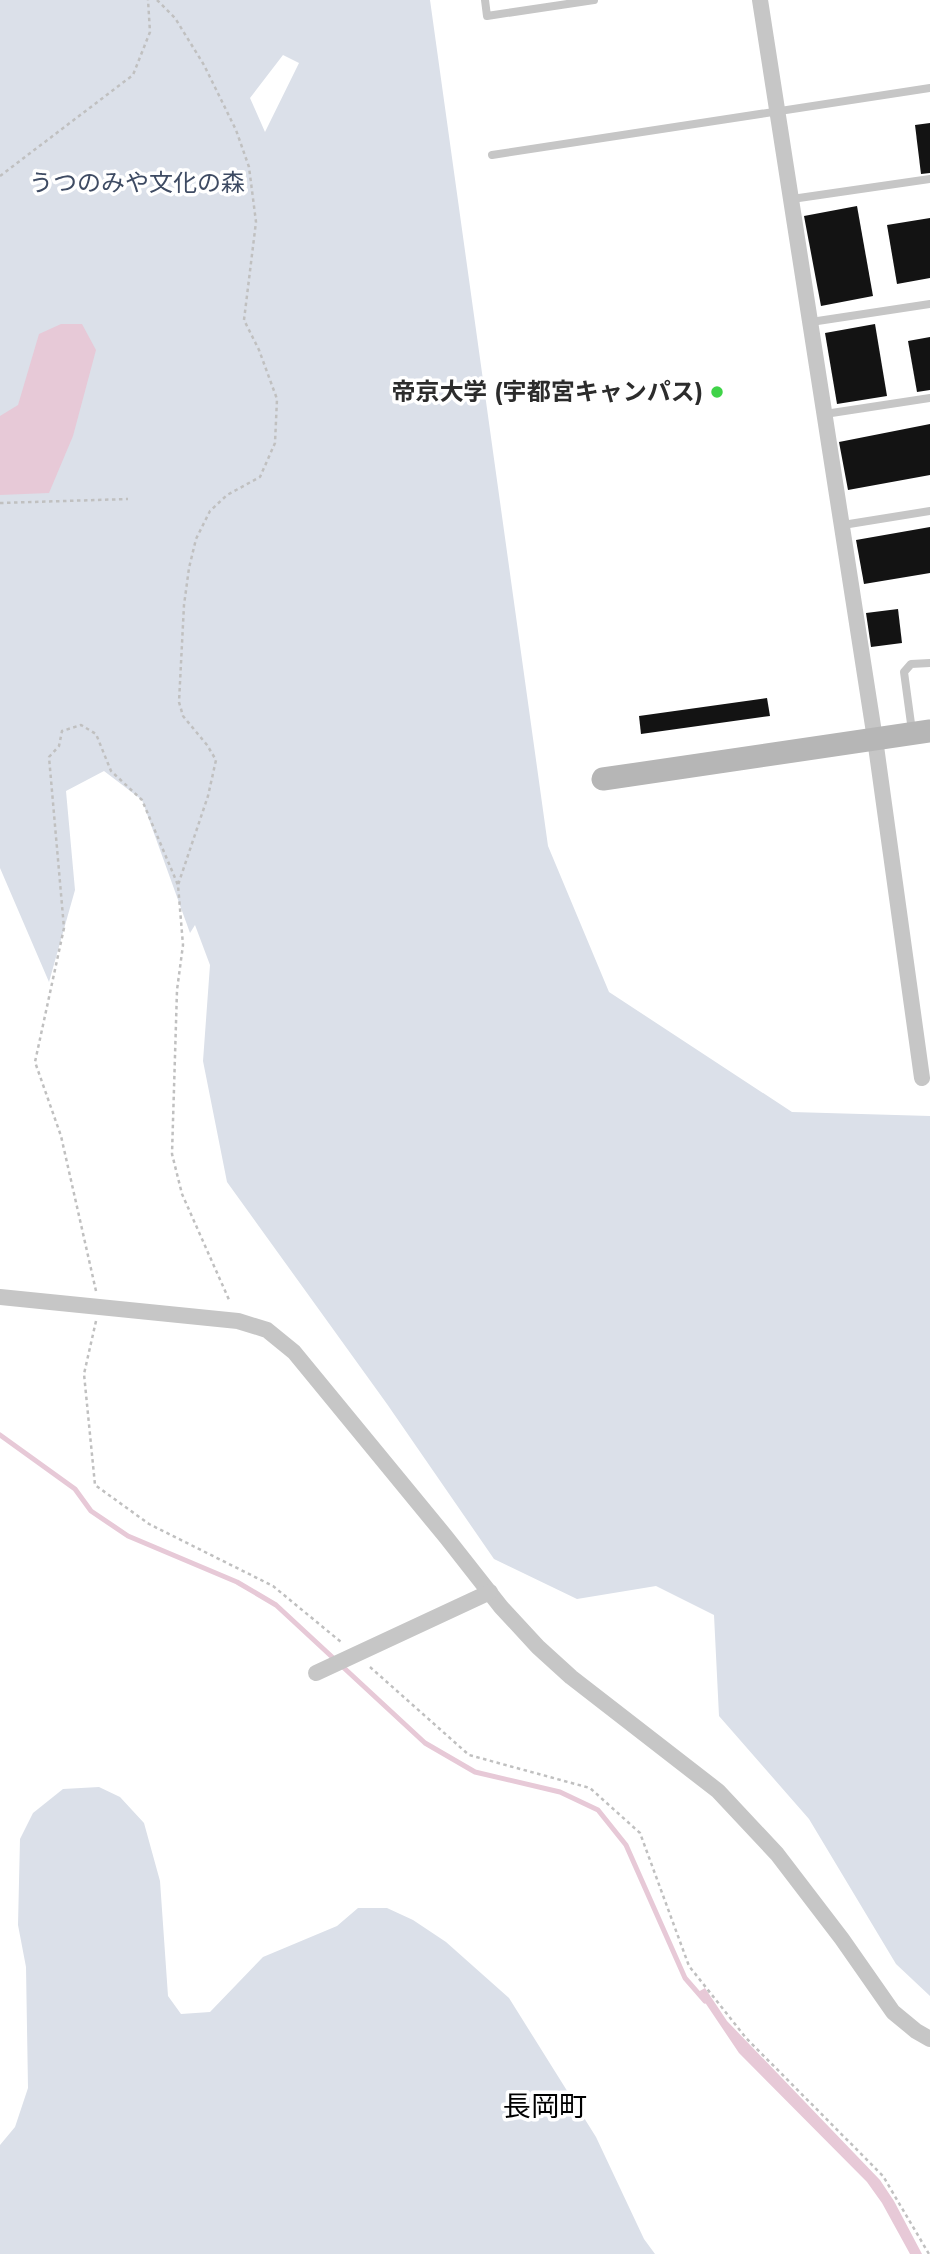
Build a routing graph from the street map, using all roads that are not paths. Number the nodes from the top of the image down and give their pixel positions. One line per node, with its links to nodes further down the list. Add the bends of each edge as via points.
1 (485, 0): 2 (lane, via 487,16)
2 (594, 0)
3 (760, 0): 5 (street)
4 (930, 88): 5 (lane)
5 (778, 111): 6 (lane); 8 (street)
6 (492, 155)
7 (930, 179): 8 (lane)
8 (792, 199): 10 (street)
9 (930, 304): 10 (lane)
10 (811, 322): 12 (street)
11 (930, 398): 12 (lane)
12 (825, 414): 14 (street)
13 (930, 511): 14 (lane)
14 (843, 525): 17 (street)
15 (930, 663): 16 (lane, via 911,664 904,672)
16 (921, 732): 17 (street)
17 (875, 739): 18 (street); 19 (street)
18 (603, 779)
19 (922, 1077)
20 (0, 1297): 21 (street, via 238,1321 267,1330 294,1352)
21 (489, 1592): 22 (street); 23 (street, via 570,1677 718,1791 776,1854 893,2012)
22 (316, 1672)
23 (930, 2039)

